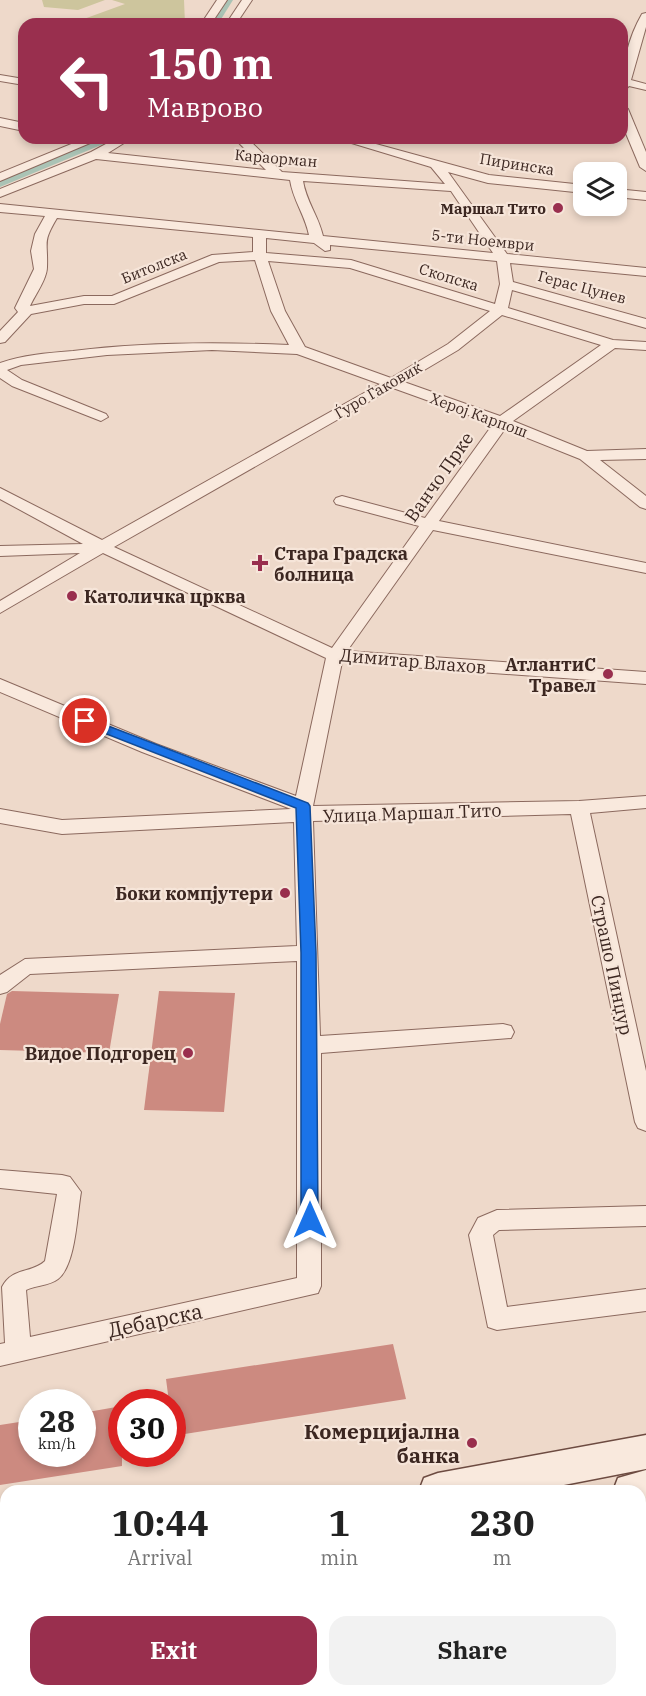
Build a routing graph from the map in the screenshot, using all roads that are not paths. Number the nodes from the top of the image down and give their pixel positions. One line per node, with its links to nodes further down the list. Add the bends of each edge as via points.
1 (222, 0): 4 (street)
2 (247, 0): 5 (street)
3 (646, 16): 6 (street)
4 (211, 18)
5 (235, 18)
6 (628, 71)
7 (0, 78): 8 (street)
8 (18, 81)
9 (628, 86): 10 (street)
10 (646, 87)
11 (628, 119): 14 (street)
12 (0, 122): 13 (street)
13 (18, 126)
14 (640, 138): 21 (street)
15 (78, 144): 23 (street)
16 (115, 144): 19 (street)
17 (246, 144): 22 (street)
18 (363, 144): 20 (street, Пиринска)
19 (94, 156): 22 (street, Караорман); 27 (street)
20 (434, 163): 25 (street); 26 (street, Пиринска, via 488,179)
21 (646, 167)
22 (278, 175): 24 (street, Караорман)
23 (1, 176)
24 (296, 177): 25 (street, Караорман); 33 (street, via 299,196 311,214)
25 (455, 188): 35 (street)
26 (573, 188)
27 (0, 193)
28 (627, 194): 29 (street)
29 (646, 196)
30 (0, 208): 31 (street)
31 (53, 214): 32 (street); 40 (street, via 41,234 41,269 22,308)
32 (259, 234): 33 (street); 34 (street)
33 (317, 240): 35 (street, 5-ти Ноември); 36 (street, via 330,253)
34 (260, 256): 36 (street, Скопска); 40 (street, Битолска, via 217,258 114,300 84,300); 45 (street, via 278,311)
35 (503, 258): 37 (street, 5-ти Ноември); 38 (street)
36 (351, 264): 39 (street, Скопска)
37 (646, 272)
38 (507, 284): 39 (street); 41 (street, Герас Цунев)
39 (500, 310): 43 (street, Скопска); 47 (street, Ѓуро Ѓаковиќ, via 453,346)
40 (26, 311): 42 (street)
41 (646, 324)
42 (0, 339)
43 (612, 344): 44 (street, Скопска); 49 (street, Ванчо Прке)
44 (646, 346)
45 (299, 350): 46 (street, Херој Карпош, via 226,346 150,349 19,361); 47 (street, Херој Карпош)
46 (0, 370): 48 (street, via 45,395)
47 (392, 383): 49 (street, Херој Карпош); 56 (street, Ѓуро Ѓаковиќ)
48 (101, 417)
49 (502, 422): 51 (street, Херој Карпош); 55 (street, Ванчо Прке)
50 (646, 454): 51 (street)
51 (585, 456): 54 (street, Херој Карпош)
52 (0, 494): 56 (street, Димитар Влахов)
53 (342, 501): 55 (street)
54 (646, 504)
55 (430, 524): 58 (street); 60 (street, Ванчо Прке)
56 (102, 547): 57 (street); 59 (street, Ѓуро Ѓаковиќ); 60 (street, Димитар Влахов)
57 (0, 551)
58 (646, 568)
59 (0, 608)
60 (334, 656): 61 (street, Димитар Влахов); 65 (street, Ванчо Прке)
61 (646, 678)
62 (0, 685): 65 (street)
63 (646, 802): 64 (street, Улица Маршал Тито)
64 (579, 807): 65 (street, Улица Маршал Тито); 71 (street, Страшо Пинџур)
65 (303, 811): 66 (street, Улица Маршал Тито, via 62,827); 67 (street, Ванчо Прке)
66 (0, 816)
67 (309, 953): 68 (street, via 26,967); 70 (street, Ванчо Прке)
68 (0, 986)
69 (503, 1032): 70 (street)
70 (310, 1045): 74 (street, Ванчо Прке)
71 (646, 1122)
72 (0, 1179): 76 (street, via 63,1184 69,1192 57,1264 47,1274 23,1279 14,1287)
73 (646, 1216): 75 (street, via 497,1220 486,1225 481,1235 497,1319)
74 (309, 1286): 76 (street, Дебарска)
75 (646, 1300)
76 (9, 1353)
77 (646, 1452): 78 (main road)
78 (470, 1485)

